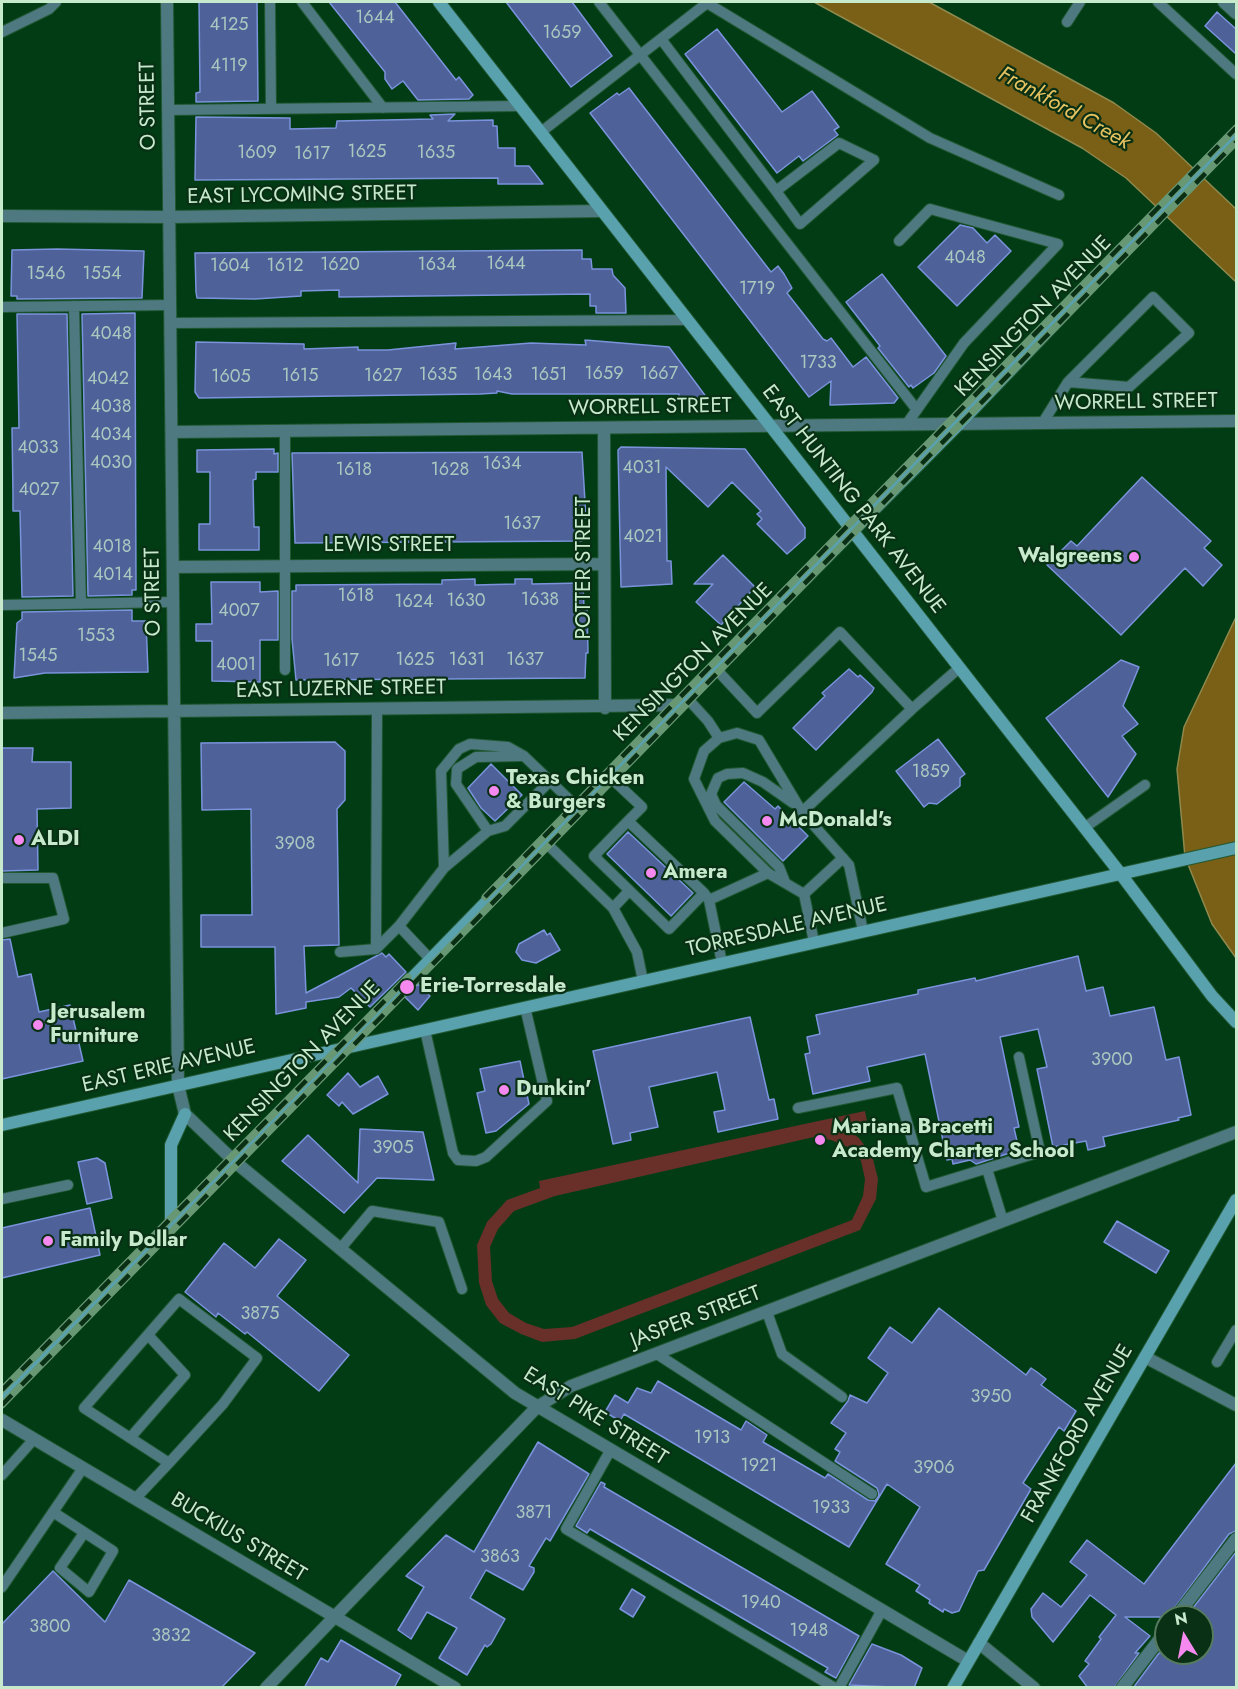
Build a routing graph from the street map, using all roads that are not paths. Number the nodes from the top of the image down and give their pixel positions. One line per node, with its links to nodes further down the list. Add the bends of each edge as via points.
1 (56, 2): 12 (lane)
2 (167, 2): 19 (street, O STREET)
3 (270, 2): 18 (lane)
4 (302, 2): 17 (lane)
5 (439, 2): 16 (main road, EAST HUNTING PARK AVENUE)
6 (599, 2): 14 (lane)
7 (1080, 2): 11 (lane)
8 (1158, 2): 15 (lane)
9 (1224, 2): 10 (street)
10 (1236, 13)
11 (1067, 22)
12 (2, 32)
13 (661, 39): 14 (lane); 22 (lane); 23 (lane, via 707,3 930,138)
14 (641, 55): 20 (lane); 34 (lane)
15 (1236, 74)
16 (519, 106): 17 (lane); 20 (main road, EAST HUNTING PARK AVENUE)
17 (383, 108): 18 (lane)
18 (271, 109): 19 (lane)
19 (168, 110): 26 (street, O STREET)
20 (541, 132): 24 (main road, EAST HUNTING PARK AVENUE)
21 (1234, 136): 38 (main road, KENSINGTON AVENUE)
22 (776, 191): 22 (lane, via 801,224 874,160 839,143)
23 (1059, 195)
24 (602, 211): 26 (street, EAST LYCOMING STREET); 31 (main road, EAST HUNTING PARK AVENUE)
25 (2, 216): 26 (street, EAST LYCOMING STREET)
26 (170, 217): 28 (street, O STREET)
27 (899, 241): 34 (lane, via 930,209 1058,244 964,343)
28 (171, 305): 29 (lane); 32 (street, O STREET)
29 (74, 306): 30 (lane); 48 (lane)
30 (2, 307)
31 (688, 320): 32 (lane); 39 (main road, EAST HUNTING PARK AVENUE)
32 (171, 323): 42 (street, O STREET)
33 (1068, 382): 33 (lane, via 1153,297 1189,333 1129,387); 36 (lane)
34 (917, 410): 37 (lane)
35 (1236, 421): 36 (street, WORRELL STREET)
36 (1042, 424): 38 (street, WORRELL STREET)
37 (906, 425): 38 (street, WORRELL STREET); 39 (street, WORRELL STREET)
38 (958, 425): 43 (main road, KENSINGTON AVENUE)
39 (771, 426): 40 (street, WORRELL STREET); 43 (main road, EAST HUNTING PARK AVENUE)
40 (604, 428): 41 (street, WORRELL STREET); 44 (street, POTTER STREET)
41 (285, 431): 42 (street, WORRELL STREET); 45 (lane)
42 (172, 432): 46 (street, O STREET)
43 (851, 532): 50 (main road, KENSINGTON AVENUE); 51 (main road, EAST HUNTING PARK AVENUE)
44 (604, 564): 45 (street, LEWIS STREET); 54 (street, POTTER STREET)
45 (285, 566): 46 (street, LEWIS STREET); 52 (lane)
46 (173, 567): 47 (street, O STREET)
47 (174, 602): 48 (lane); 57 (street, O STREET)
48 (81, 604): 49 (lane)
49 (2, 605)
50 (716, 669): 53 (main road, KENSINGTON AVENUE); 55 (lane, via 757,713 840,632)
51 (958, 669): 55 (lane); 67 (main road, EAST HUNTING PARK AVENUE)
52 (285, 670)
53 (684, 702): 54 (street, EAST LUZERNE STREET); 59 (lane, via 708,721); 61 (main road, KENSINGTON AVENUE)
54 (605, 708): 56 (street, EAST LUZERNE STREET)
55 (912, 709): 65 (lane)
56 (377, 710): 57 (street, EAST LUZERNE STREET); 85 (lane)
57 (175, 711): 58 (street, EAST LUZERNE STREET); 95 (street, O STREET)
58 (2, 713)
59 (719, 738): 65 (lane, via 736,733 759,740); 73 (lane, via 704,751 694,779 715,821)
60 (525, 756): 62 (lane); 68 (lane, via 476,757 457,769 456,784); 72 (lane, via 508,747 470,744 459,749 441,771)
61 (609, 776): 64 (main road, KENSINGTON AVENUE); 66 (lane, via 642,807)
62 (550, 781): 64 (lane); 68 (lane, via 505,826)
63 (1145, 784): 67 (lane)
64 (578, 808): 69 (main road, KENSINGTON AVENUE)
65 (800, 809): 71 (lane); 76 (lane, via 763,782 743,773 718,778 711,794 716,805 779,867)
66 (628, 821): 77 (lane, via 594,856 615,870); 79 (lane)
67 (1084, 828): 74 (main road, EAST HUNTING PARK AVENUE)
68 (488, 831): 72 (lane)
69 (545, 842): 80 (lane); 87 (main road, KENSINGTON AVENUE)
70 (1236, 848): 74 (main road, TORRESDALE AVENUE)
71 (843, 858): 78 (lane); 82 (lane, via 849,865)
72 (444, 868): 81 (lane)
73 (768, 873): 76 (lane); 79 (lane)
74 (1120, 873): 82 (main road, TORRESDALE AVENUE); 91 (main road, EAST HUNTING PARK AVENUE)
75 (2, 878): 83 (lane, via 54,878 64,920)
76 (785, 882): 78 (lane)
77 (629, 891): 79 (lane, via 655,908 669,929); 80 (lane)
78 (804, 894): 84 (lane)
79 (707, 896): 88 (lane)
80 (613, 909): 89 (lane, via 637,952)
81 (399, 926): 85 (lane); 87 (lane)
82 (863, 931): 84 (main road, TORRESDALE AVENUE)
83 (2, 933)
84 (814, 942): 88 (main road, TORRESDALE AVENUE)
85 (376, 949): 86 (lane)
86 (340, 952)
87 (431, 960): 93 (main road, KENSINGTON AVENUE)
88 (723, 963): 89 (main road, TORRESDALE AVENUE)
89 (643, 981): 90 (main road, TORRESDALE AVENUE)
90 (525, 1007): 92 (main road, TORRESDALE AVENUE); 92 (lane, via 547,1101 486,1157 476,1161 458,1160 453,1153)
91 (1236, 1022)
92 (425, 1030): 93 (main road, TORRESDALE AVENUE)
93 (346, 1047): 95 (main road, EAST ERIE AVENUE); 100 (main road, KENSINGTON AVENUE)
94 (1019, 1057): 101 (lane, via 1040,1152)
95 (178, 1085): 97 (street, O STREET); 98 (main road, EAST ERIE AVENUE)
96 (798, 1108): 101 (lane, via 897,1088 926,1187)
97 (185, 1114): 100 (street); 106 (main road, via 171,1145)
98 (2, 1125)
99 (1236, 1132): 105 (street, JASPER STREET)
100 (234, 1161): 106 (main road, KENSINGTON AVENUE); 107 (street, EAST PIKE STREET)
101 (987, 1169): 105 (lane)
102 (68, 1185): 103 (lane)
103 (2, 1198)
104 (1236, 1200): 113 (main road, FRANKFORD AVENUE)
105 (1002, 1221): 109 (street, JASPER STREET)
106 (171, 1225): 116 (main road, KENSINGTON AVENUE)
107 (341, 1248): 108 (lane, via 372,1211 439,1222); 118 (street, EAST PIKE STREET, via 515,1394)
108 (462, 1289)
109 (767, 1312): 112 (street, JASPER STREET); 115 (lane, via 782,1354)
110 (1236, 1330): 114 (lane)
111 (148, 1335): 120 (lane, via 185,1375); 120 (lane, via 84,1408); 123 (lane, via 179,1299 257,1358 223,1404)
112 (657, 1354): 118 (street, JASPER STREET, via 571,1386); 126 (lane)
113 (1145, 1357): 117 (street); 135 (main road, FRANKFORD AVENUE)
114 (1216, 1362)
115 (842, 1397)
116 (2, 1399)
117 (1236, 1405)
118 (537, 1407): 122 (street, EAST PIKE STREET); 134 (street, JASPER STREET)
119 (2, 1420): 121 (street, BUCKIUS STREET)
120 (130, 1438): 123 (lane)
121 (34, 1439): 124 (street, BUCKIUS STREET); 125 (lane)
122 (610, 1451): 133 (street, EAST PIKE STREET); 140 (lane, via 566,1529)
123 (169, 1463): 127 (lane)
124 (83, 1468): 127 (street, BUCKIUS STREET); 128 (lane)
125 (2, 1475)
126 (872, 1494)
127 (135, 1499): 134 (street, BUCKIUS STREET)
128 (53, 1512): 129 (lane); 131 (lane)
129 (84, 1533): 129 (lane, via 113,1551 89,1592 60,1568)
130 (1236, 1539): 132 (street)
131 (2, 1587)
132 (1185, 1605)
133 (882, 1610): 137 (street, EAST PIKE STREET); 140 (lane)
134 (335, 1618): 138 (street, JASPER STREET); 139 (street, BUCKIUS STREET)
135 (979, 1643): 137 (main road, FRANKFORD AVENUE); 142 (street)
136 (1154, 1647): 143 (street)
137 (968, 1662): 141 (main road, FRANKFORD AVENUE)
138 (266, 1688)
139 (455, 1688)
140 (837, 1688)
141 (953, 1688)
142 (1034, 1688)
143 (1122, 1688)

